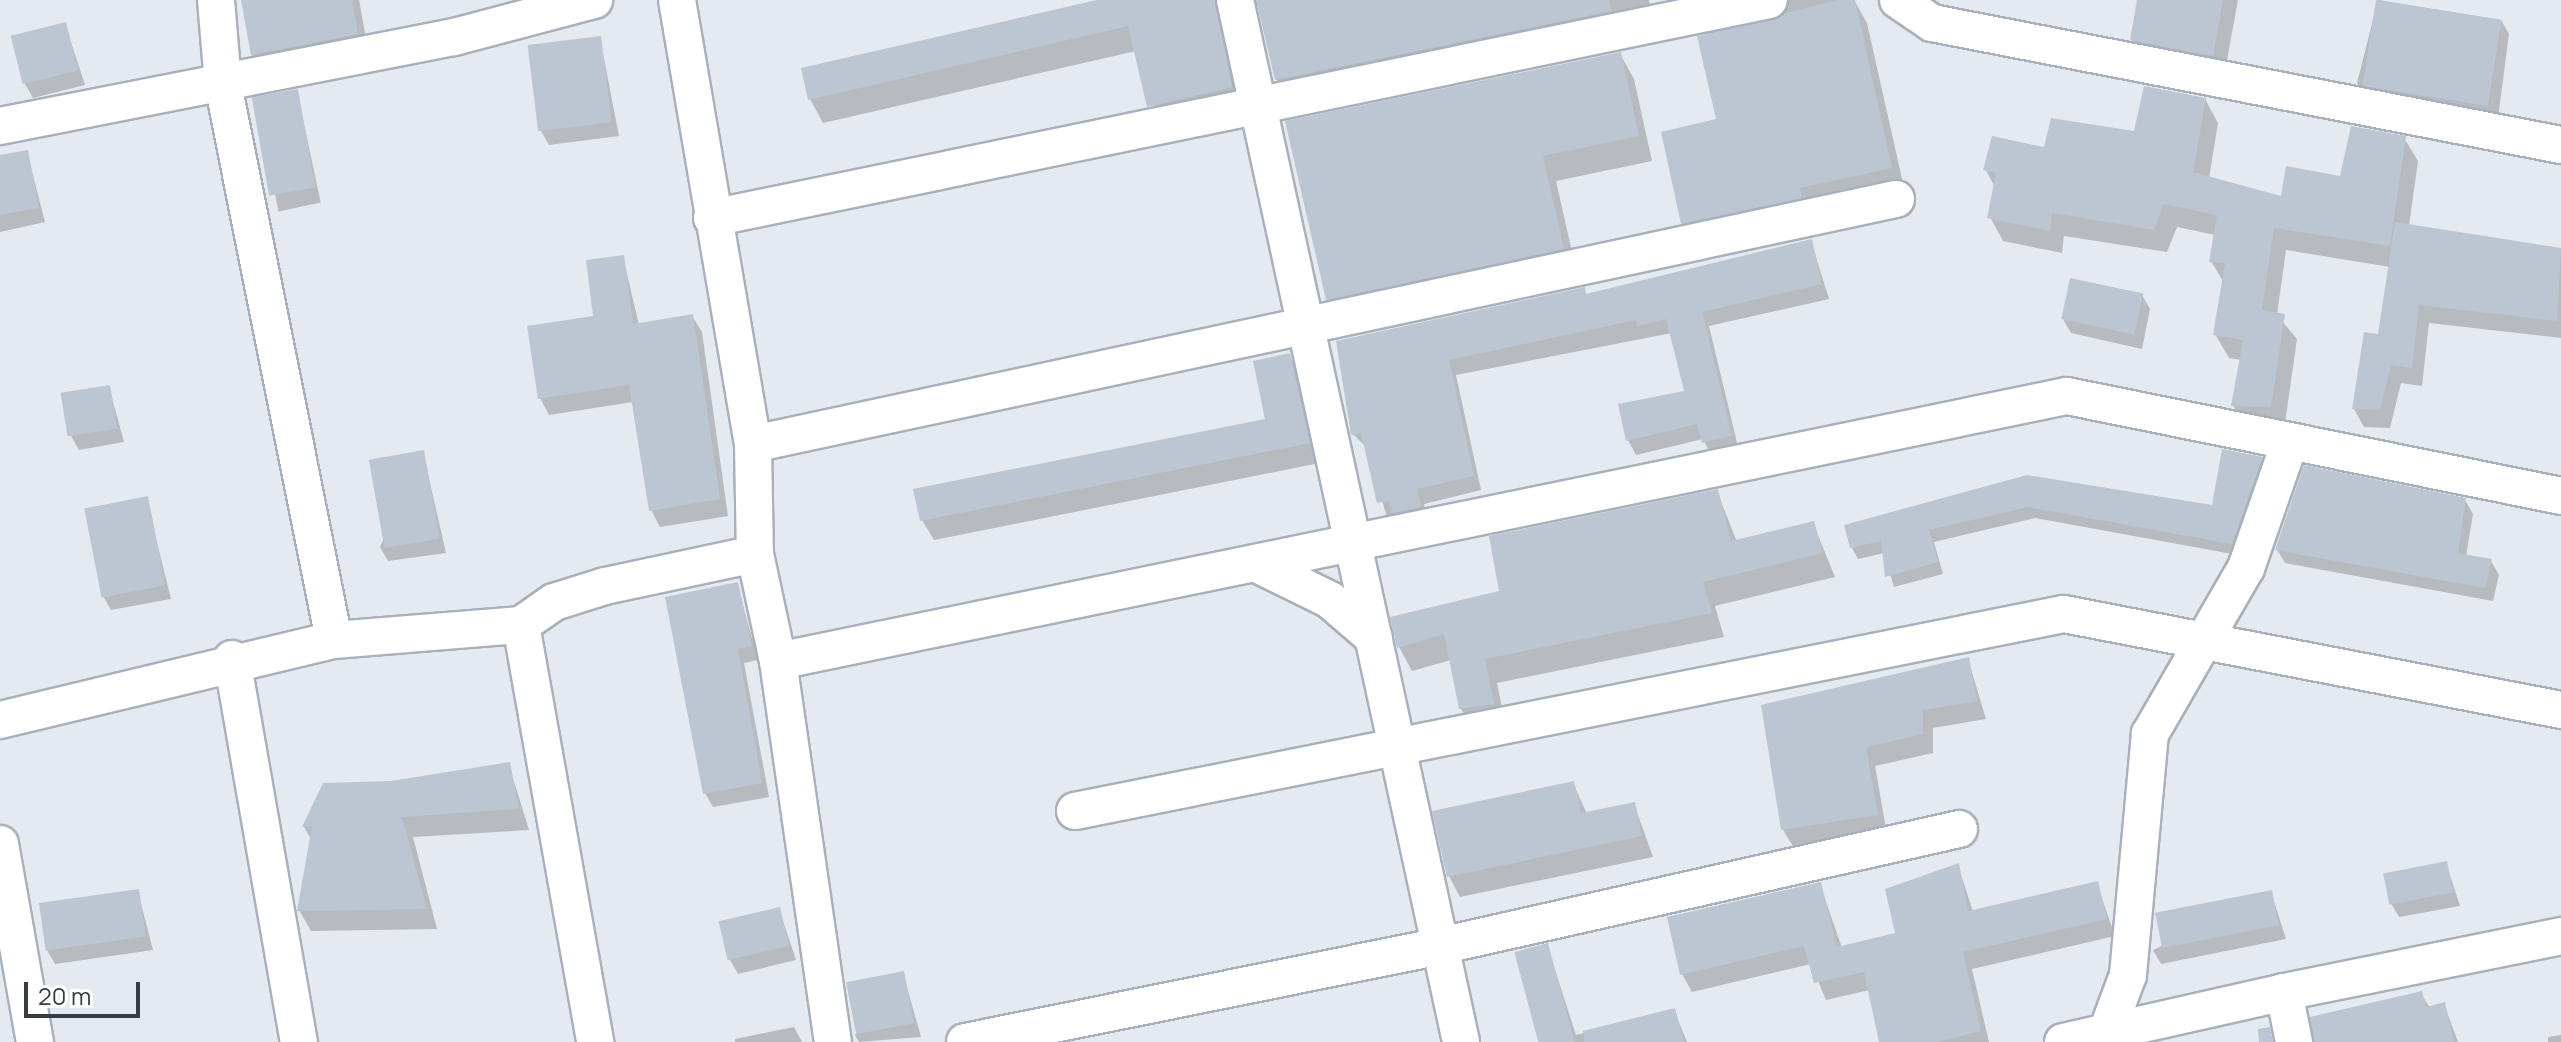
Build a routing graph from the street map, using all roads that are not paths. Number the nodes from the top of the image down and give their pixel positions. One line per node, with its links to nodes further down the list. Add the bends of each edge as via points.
1 (216, 0): 7 (street)
2 (594, 0): 7 (street)
3 (677, 0): 12 (street)
4 (1235, 0): 8 (street)
5 (1769, 0): 8 (street)
6 (1898, 0): 10 (street, via 1932,23)
7 (223, 84): 9 (street); 23 (street)
8 (1259, 108): 12 (street); 13 (street)
9 (0, 126)
10 (2561, 145)
11 (1896, 199): 13 (street)
12 (712, 218): 15 (street)
13 (1305, 321): 15 (street); 17 (street)
14 (2290, 442): 16 (street); 17 (street, via 2067,396); 22 (street, via 2246,568)
15 (753, 444): 18 (street)
16 (2561, 496)
17 (1354, 545): 19 (street); 21 (street)
18 (755, 554): 20 (street, via 605,586 554,602); 25 (street)
19 (1259, 565): 21 (street, via 1330,600); 25 (street)
20 (521, 625): 23 (street); 39 (street)
21 (1374, 638): 28 (street)
22 (2208, 638): 26 (street); 28 (street, via 2064,614); 36 (street, via 2150,734 2128,975)
23 (334, 640): 24 (street)
24 (232, 659): 27 (street); 38 (street)
25 (778, 661): 40 (street)
26 (2561, 710)
27 (0, 720)
28 (1397, 747): 29 (street); 33 (street)
29 (1075, 811)
30 (1959, 829): 33 (street)
31 (0, 844): 37 (street)
32 (2561, 936): 34 (street)
33 (1440, 946): 35 (street); 42 (street)
34 (2284, 992): 36 (street); 44 (street)
35 (1058, 1033): 41 (street)
36 (2103, 1037): 43 (street)
37 (35, 1042)
38 (299, 1042)
39 (595, 1042)
40 (833, 1042)
41 (965, 1042)
42 (1461, 1042)
43 (2063, 1042)
44 (2294, 1042)

